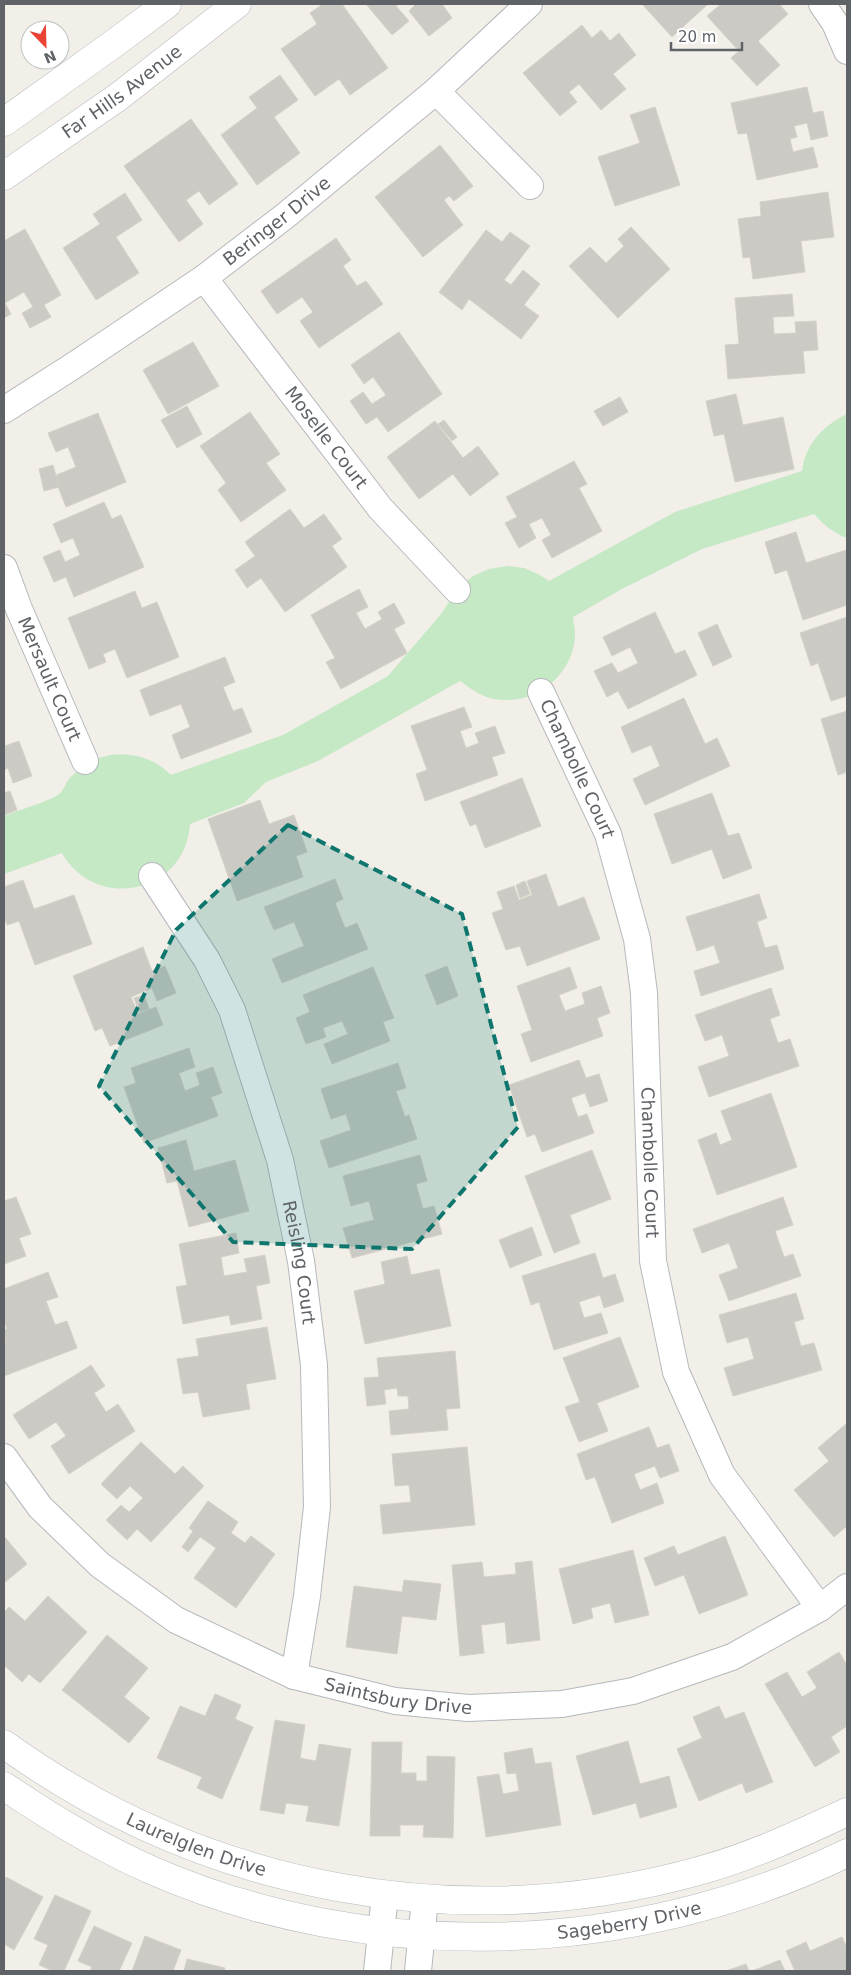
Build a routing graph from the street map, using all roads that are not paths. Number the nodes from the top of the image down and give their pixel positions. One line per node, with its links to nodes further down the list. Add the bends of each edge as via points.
1 (167, 4): 7 (street)
2 (237, 4): 8 (street, Far Hills Avenue, via 118,97)
3 (529, 4): 6 (street, Beringer Drive)
4 (822, 4): 5 (street, via 835,23)
5 (847, 51)
6 (436, 91): 9 (street); 10 (street, Beringer Drive)
7 (4, 122)
8 (4, 176)
9 (530, 186)
10 (204, 278): 11 (street, Beringer Drive); 13 (street, Moselle Court, via 380,508)
11 (4, 410)
12 (4, 568): 15 (street, Mersault Court)
13 (456, 590)
14 (541, 692): 19 (street, Chambolle Court, via 608,834 637,939 644,993 653,1261 676,1372 722,1475)
15 (85, 761)
16 (152, 876): 20 (street, Reisling Court, via 207,960 232,1010 280,1160 301,1262 314,1365 317,1507)
17 (4, 1457): 20 (street, Saintsbury Drive, via 40,1507 100,1565 176,1620)
18 (847, 1587): 19 (street, Saintsbury Drive)
19 (820, 1608): 20 (street, Saintsbury Drive, via 732,1657 634,1691 562,1704 468,1708 395,1701)
20 (294, 1676)
21 (4, 1744): 25 (street, Laurelglen Drive, via 68,1786 178,1842 293,1878)
22 (4, 1786): 26 (street, via 80,1834 151,1870 189,1885 300,1918)
23 (847, 1812): 25 (street, Sageberry Drive, via 739,1858 628,1888 526,1900)
24 (847, 1853): 26 (street, Sageberry Drive, via 758,1890 642,1922 576,1931 486,1937)
25 (405, 1897): 26 (street); 26 (street)
26 (401, 1933): 27 (street); 28 (street)
27 (377, 1971)
28 (418, 1971)

